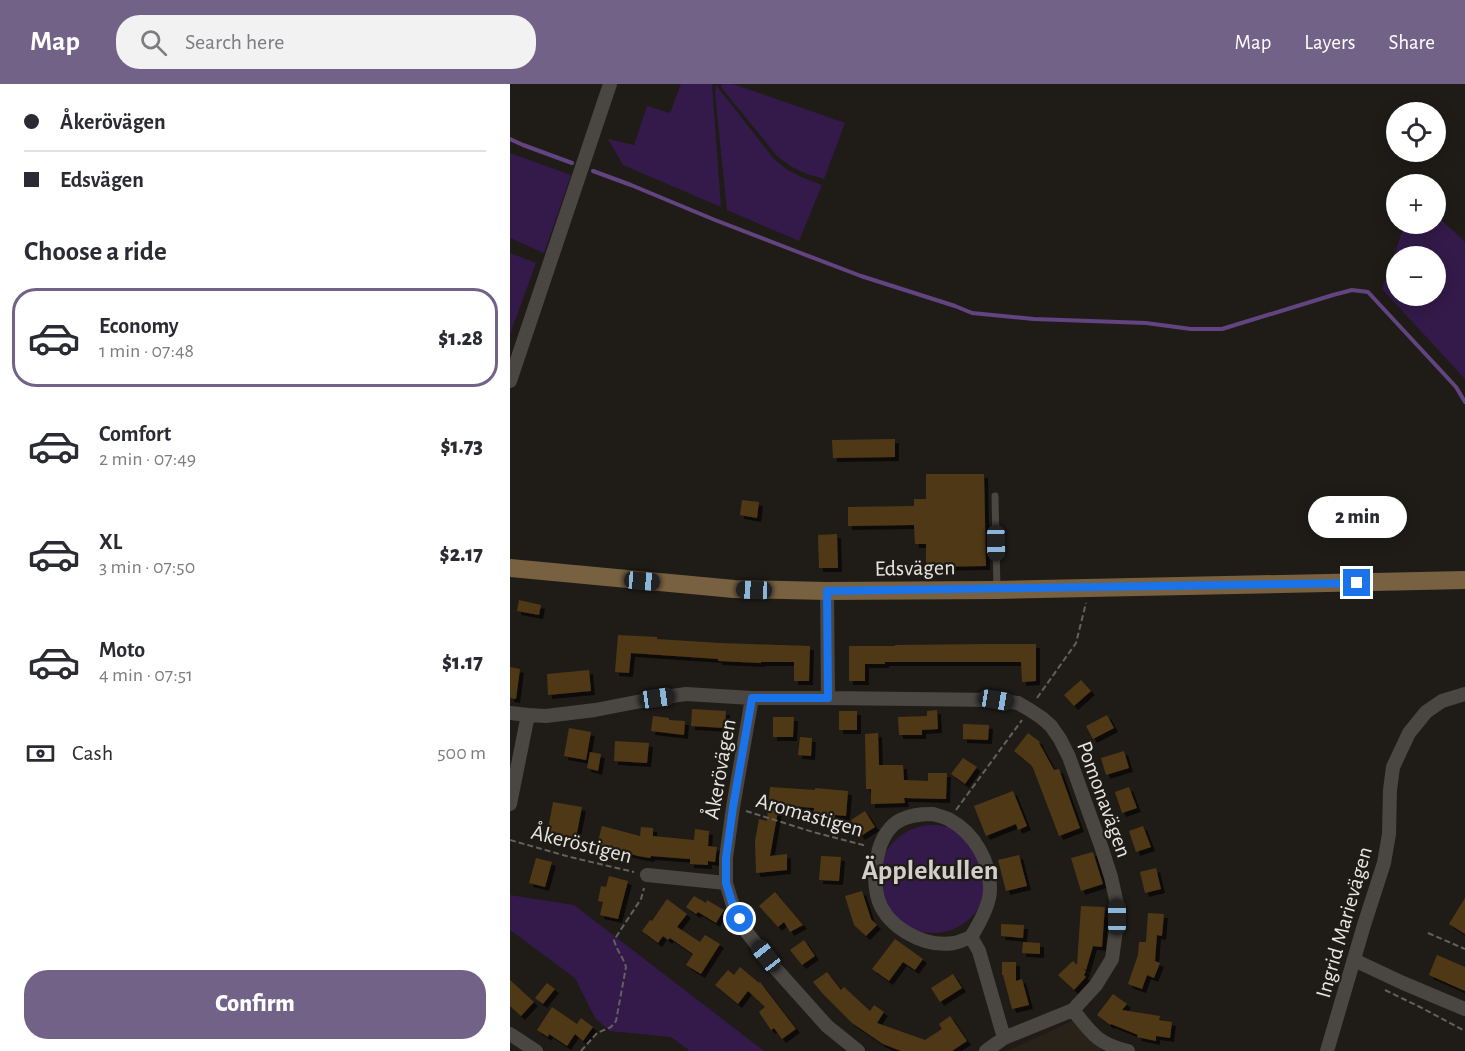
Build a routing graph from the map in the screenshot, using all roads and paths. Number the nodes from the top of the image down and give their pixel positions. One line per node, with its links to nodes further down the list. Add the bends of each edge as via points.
1 (610, 84): 2 (street)
2 (510, 381)
3 (995, 496): 7 (lane)
4 (510, 568): 8 (street, Edsvägen, via 734,589)
5 (1465, 580): 6 (street, Edsvägen)
6 (1090, 587): 7 (street, Edsvägen); 12 (path, via 1076,643)
7 (997, 590): 8 (street, Edsvägen)
8 (827, 591): 11 (street)
9 (1465, 694): 25 (street, Ingrid Marievägen, via 1426,711 1408,733 1393,767 1384,863)
10 (752, 698): 11 (street, Pomonavägen); 14 (street, Pomonavägen, via 686,694 595,710); 16 (street, Åkerövägen)
11 (828, 698): 12 (street, Pomonavägen, via 996,700 1018,703)
12 (1030, 710): 17 (path); 28 (street, Pomonavägen, via 1051,726 1069,757 1117,904 1112,959 1096,985)
13 (510, 713): 14 (street, Pomonavägen)
14 (528, 715): 15 (street)
15 (510, 804)
16 (733, 807): 19 (path, Aromastigen); 21 (street, Åkerövägen)
17 (949, 819): 19 (street, via 933,814 897,822 886,833); 23 (street, via 979,848 987,867 990,890 982,918)
18 (510, 840): 20 (path, Åkeröstigen)
19 (879, 849): 23 (street, via 874,871 877,897 888,917 907,934 929,943 953,943)
20 (647, 875): 21 (street); 33 (path, via 641,899 614,940 626,967 616,1021)
21 (726, 883): 34 (street, Åkerövägen, via 745,930 827,1026)
22 (1428, 933): 24 (path)
23 (971, 937): 31 (street, via 979,951)
24 (1465, 949)
25 (1354, 960): 27 (street); 37 (street, Ingrid Marievägen)
26 (1382, 989): 29 (path)
27 (1465, 1009)
28 (1073, 1010): 31 (street, Pomonavägen); 36 (street, via 1105,1044)
29 (1465, 1031)
30 (510, 1034): 32 (street)
31 (1004, 1038): 35 (street, Pomonavägen)
32 (536, 1051)
33 (581, 1051)
34 (858, 1051)
35 (986, 1051)
36 (1128, 1051)
37 (1327, 1051)

